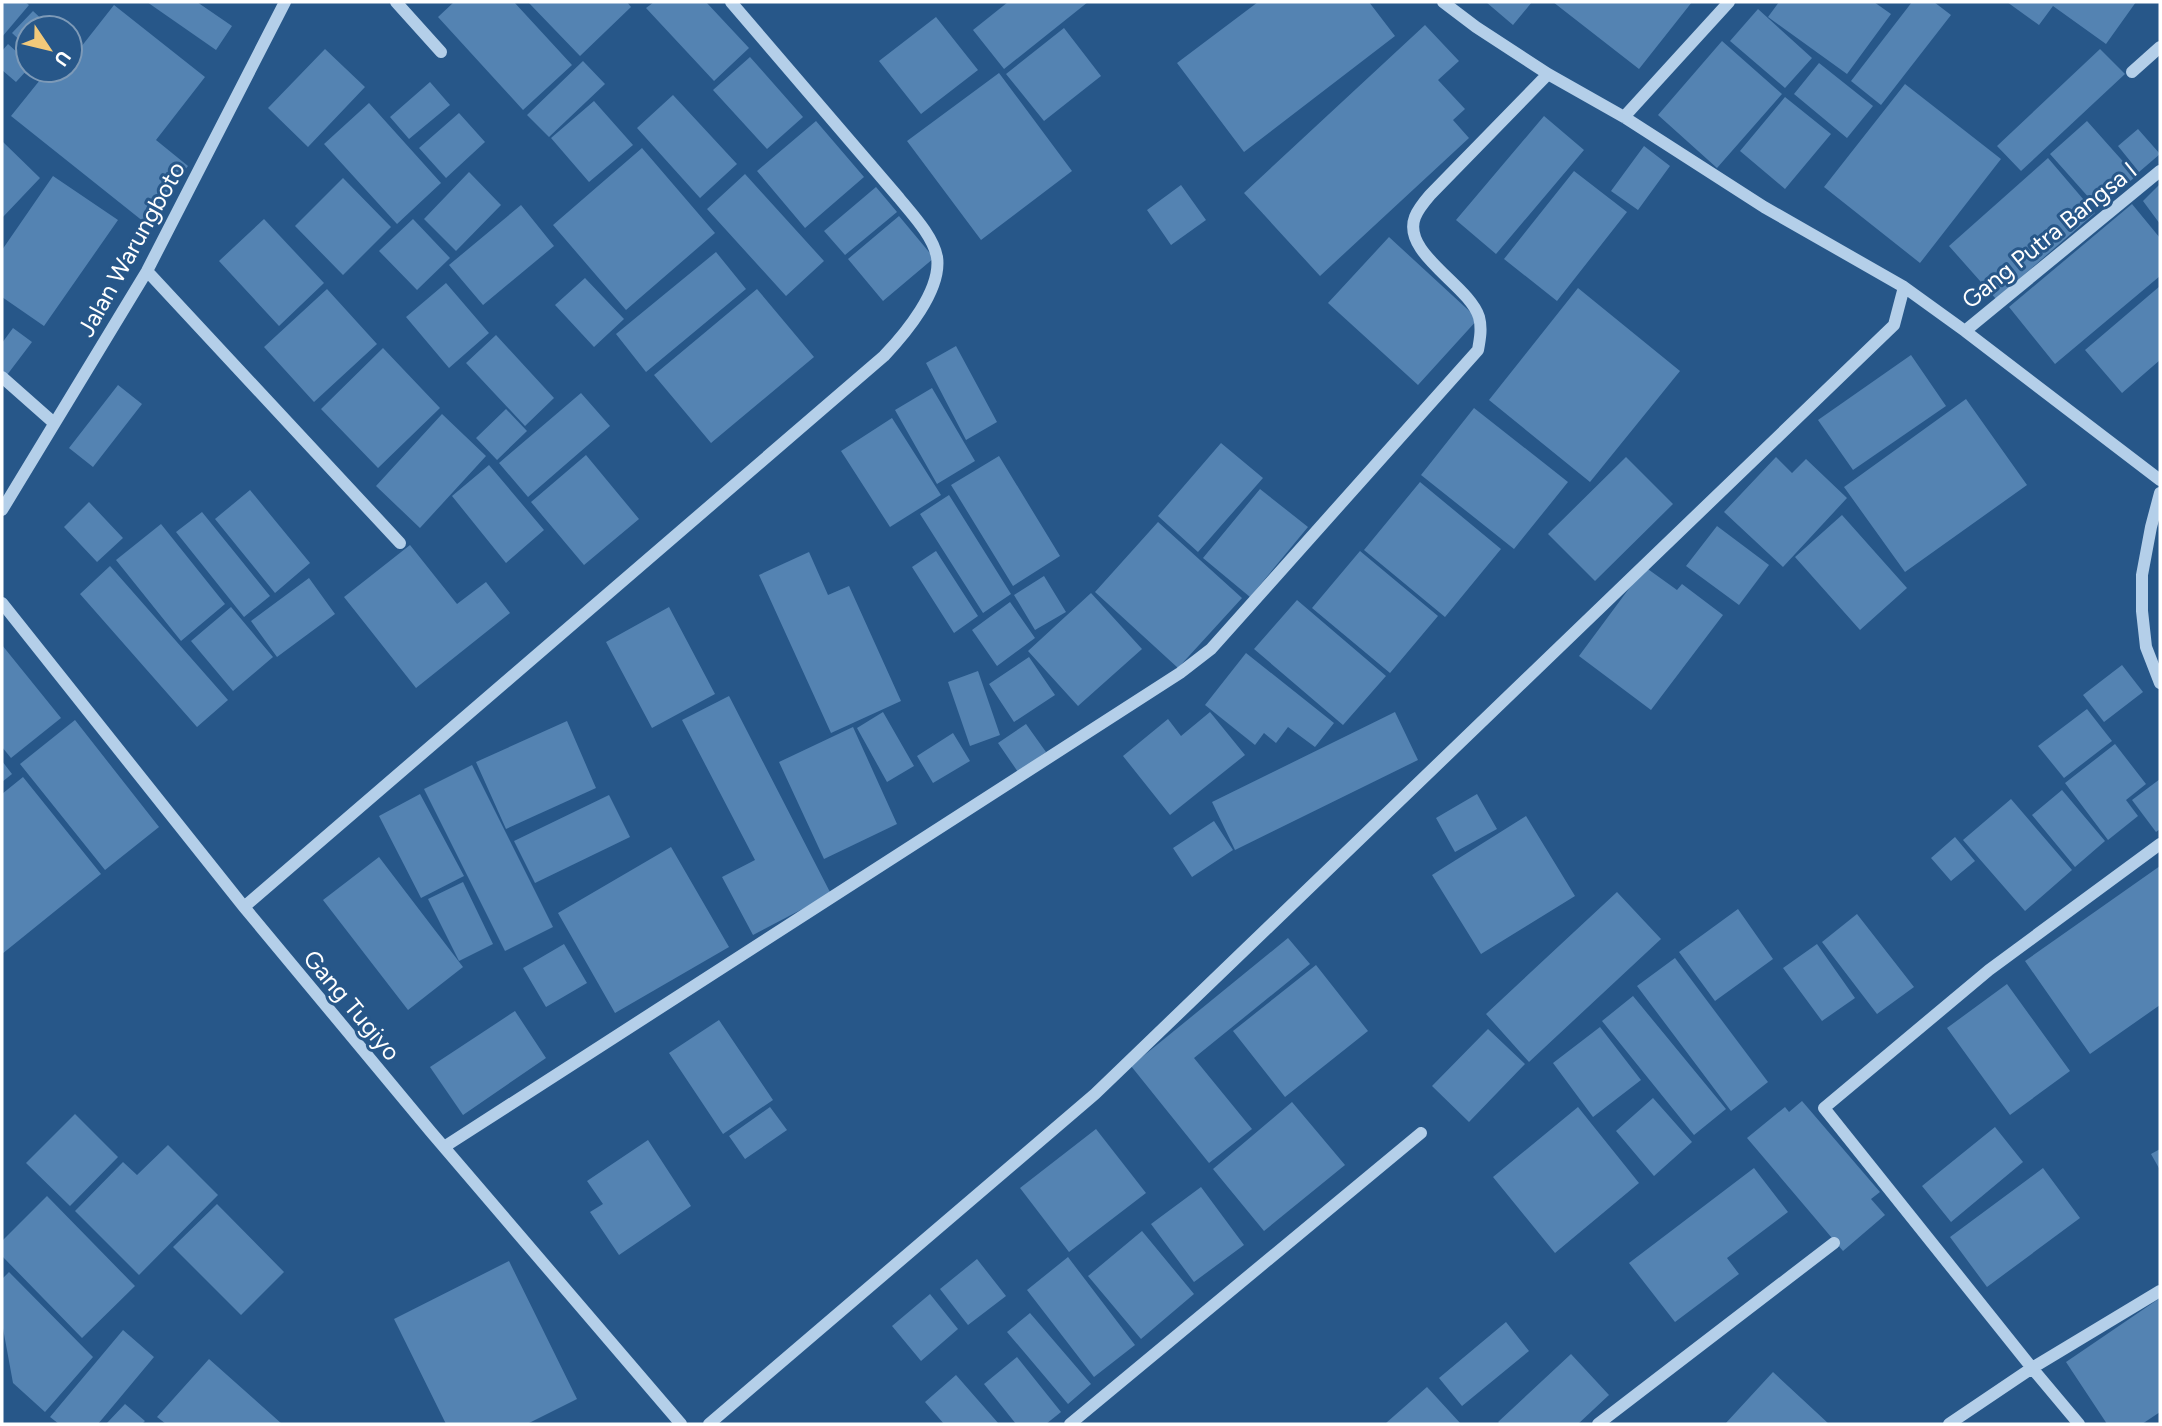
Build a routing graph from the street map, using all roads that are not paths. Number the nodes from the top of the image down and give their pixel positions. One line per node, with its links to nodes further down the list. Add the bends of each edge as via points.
1 (285, 2): 12 (street, Jalan Warungboto)
2 (396, 2): 7 (street)
3 (731, 2): 24 (street, via 917,221 937,255 929,295 884,356)
4 (1443, 2): 9 (street)
5 (1728, 2): 10 (street)
6 (2160, 47): 8 (street)
7 (441, 52)
8 (2132, 72)
9 (1548, 74): 10 (street); 26 (street, via 1430,195 1412,226 1417,243 1479,316 1478,349 1211,649 1180,674)
10 (1624, 117): 13 (street, via 1764,207)
11 (2160, 171): 14 (street, Gang Putra Bangsa I)
12 (147, 271): 16 (street, Jalan Warungboto); 20 (street)
13 (1903, 287): 14 (street); 31 (street, via 1894,325 1095,1094)
14 (1965, 331): 17 (street)
15 (2, 377): 16 (street)
16 (54, 423): 19 (street, Jalan Warungboto)
17 (2160, 480)
18 (2160, 493): 22 (street, via 2142,575 2146,647)
19 (2, 509)
20 (400, 543)
21 (2, 603): 24 (street, Gang Tugiyo)
22 (2160, 683)
23 (2160, 844): 29 (street, via 1989,970 1824,1108)
24 (244, 907): 26 (street, Gang Tugiyo)
25 (1421, 1133): 32 (street)
26 (444, 1147): 30 (street, Gang Tugiyo)
27 (1834, 1243): 33 (street)
28 (2160, 1291): 29 (street)
29 (2032, 1368): 34 (street); 35 (street)
30 (681, 1424)
31 (709, 1424)
32 (1070, 1424)
33 (1598, 1424)
34 (1949, 1424)
35 (2079, 1424)

